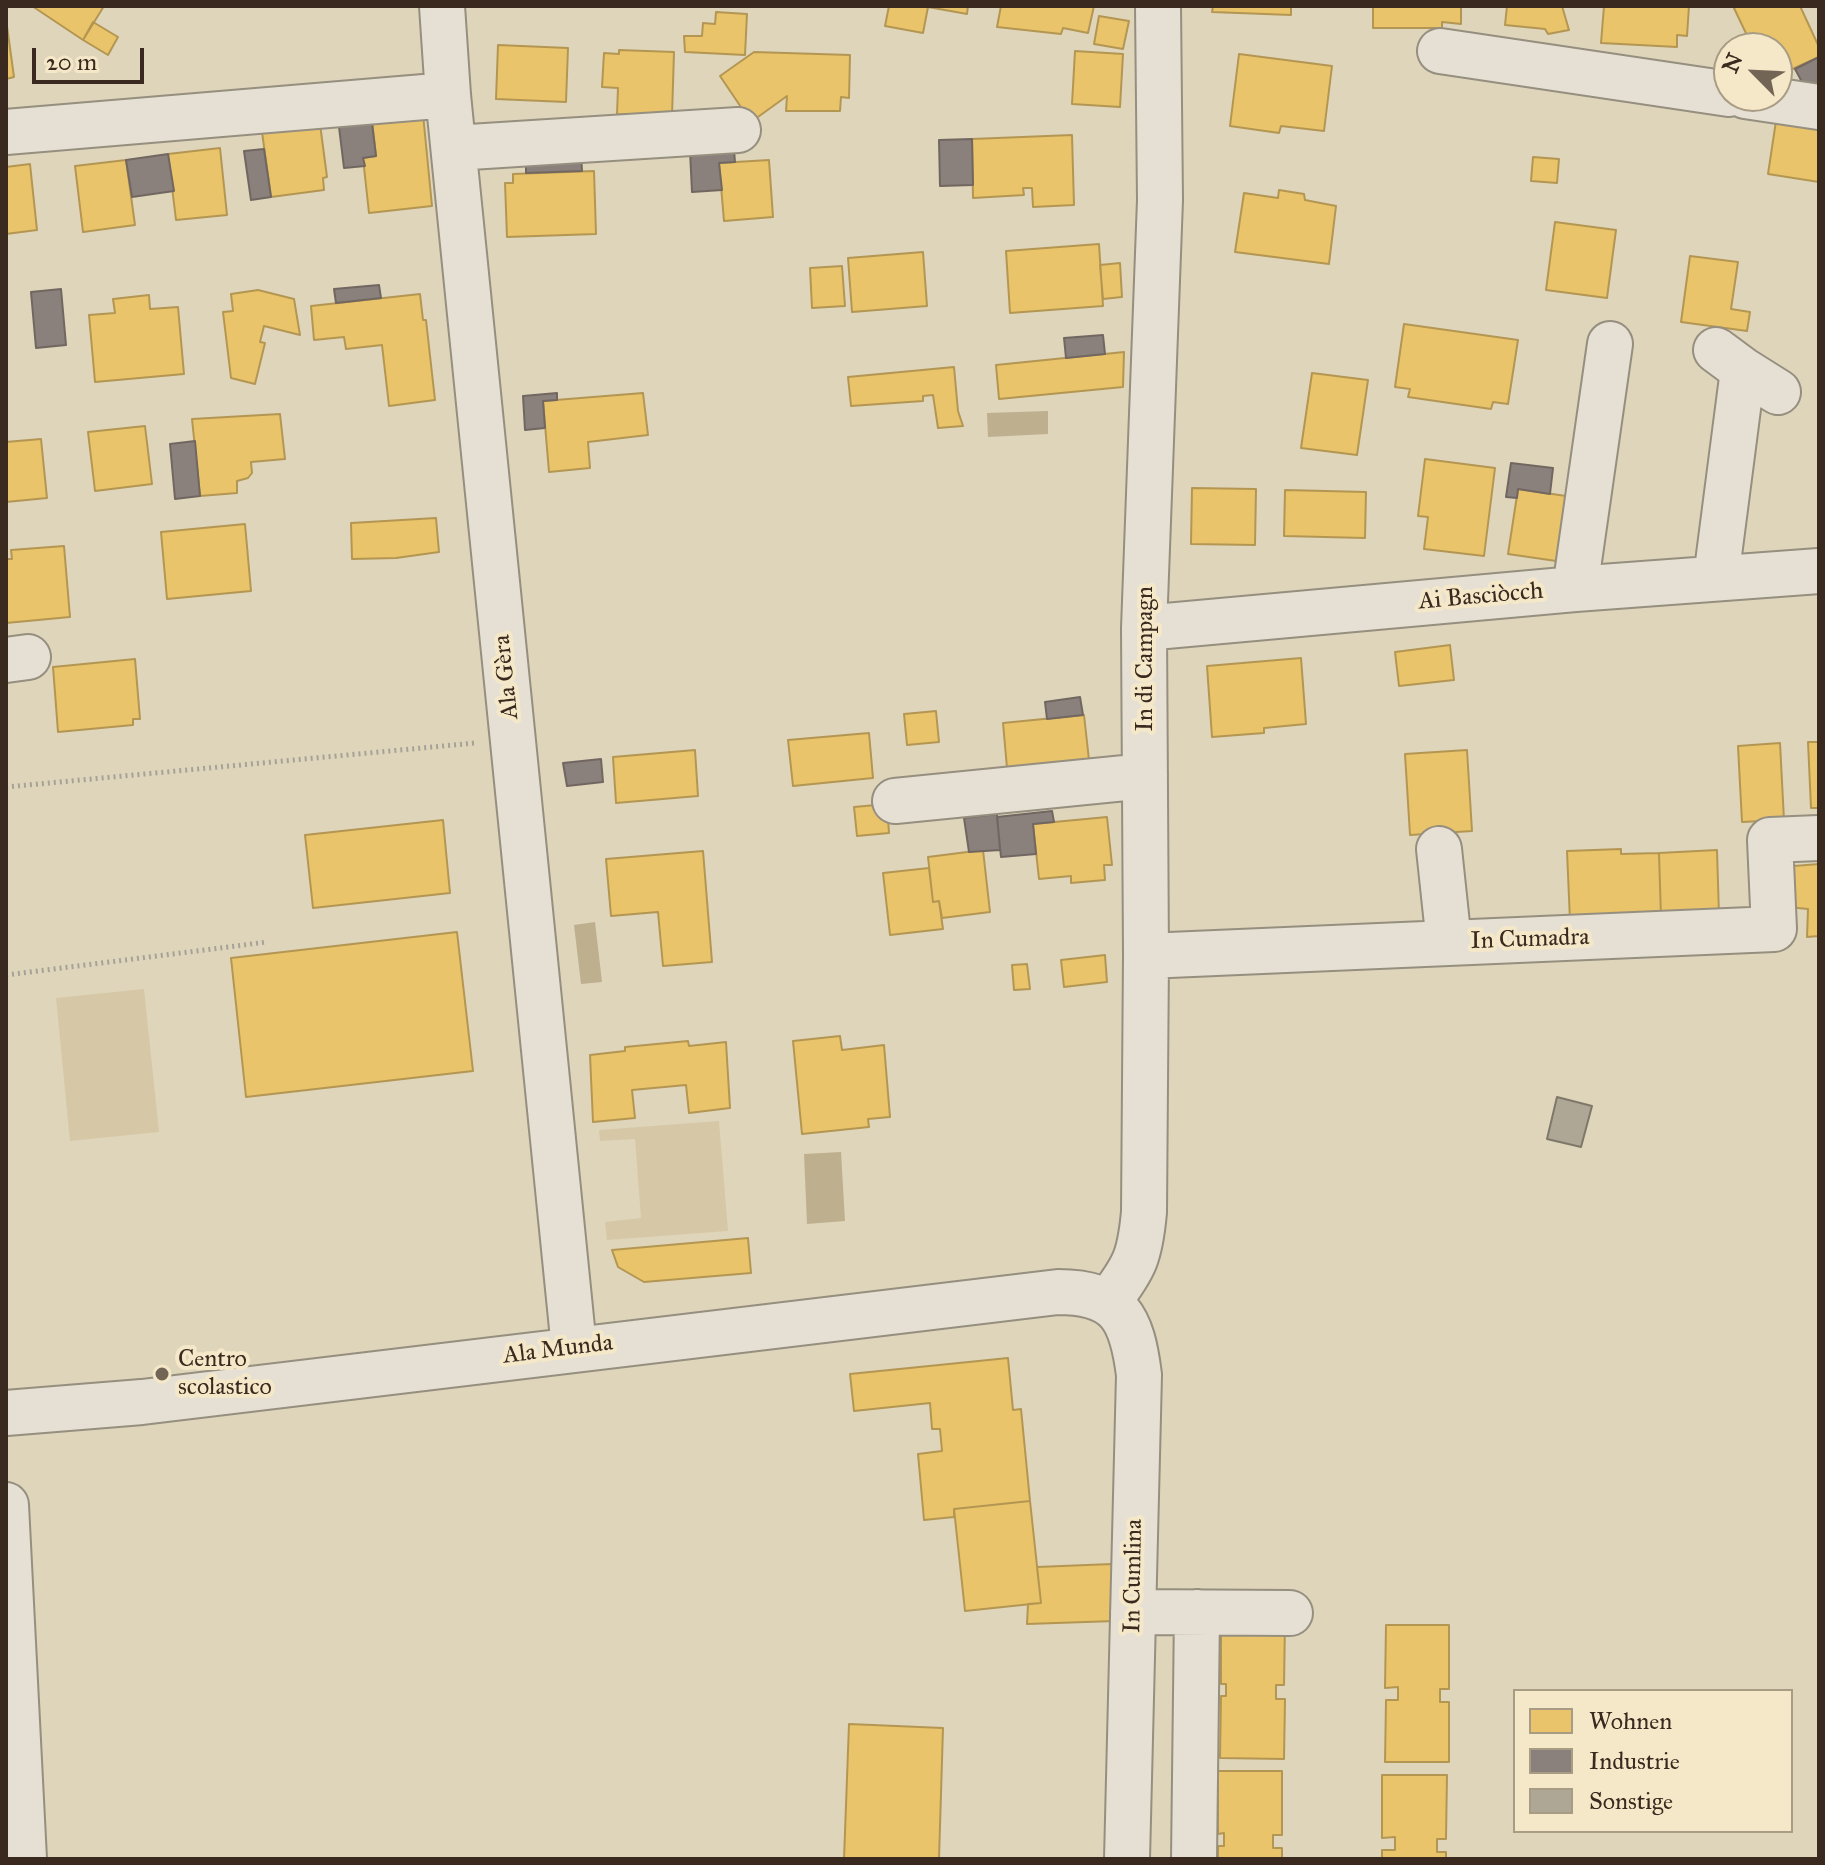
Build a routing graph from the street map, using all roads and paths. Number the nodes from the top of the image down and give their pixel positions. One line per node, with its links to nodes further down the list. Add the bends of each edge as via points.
1 (442, 6): 5 (street, Ala Gèra)
2 (1158, 6): 16 (street, In di Campagn, via 1160,200)
3 (1440, 51): 4 (street)
4 (1713, 92)
5 (448, 95): 9 (street); 10 (street, Ala Gèra)
6 (1793, 103): 7 (street)
7 (1819, 107)
8 (738, 130): 10 (street)
9 (6, 132)
10 (454, 148): 17 (street, Ala Gèra)
11 (1610, 344): 15 (street)
12 (1746, 370): 14 (street)
13 (1819, 571): 14 (street, Ai Basciòcch)
14 (1716, 578): 15 (street, Ai Basciòcch)
15 (1575, 589): 16 (street, Ai Basciòcch)
16 (1144, 628): 18 (street, In di Campagn)
17 (513, 739): 19 (path); 28 (street, Ala Gèra)
18 (1145, 776): 20 (street); 25 (street, In di Campagn)
19 (6, 787)
20 (895, 801)
21 (1819, 838): 24 (street, In Cumadra, via 1770,840 1774,929)
22 (1439, 849): 24 (street)
23 (267, 942): 26 (path)
24 (1449, 943): 25 (street, In Cumadra)
25 (1146, 956): 27 (street, In di Campagn, via 1141,1245 1131,1273)
26 (6, 975)
27 (1108, 1302): 28 (street, Ala Munda, via 1083,1292 1058,1292); 31 (street, In Cumlina, via 1131,1333 1139,1375)
28 (574, 1348): 29 (street, Ala Munda, via 142,1402)
29 (6, 1413)
30 (6, 1505): 34 (street)
31 (1133, 1612): 32 (street); 35 (street, In Cumlina)
32 (1197, 1612): 33 (street); 36 (street)
33 (1290, 1613)
34 (24, 1859)
35 (1127, 1859)
36 (1194, 1859)

